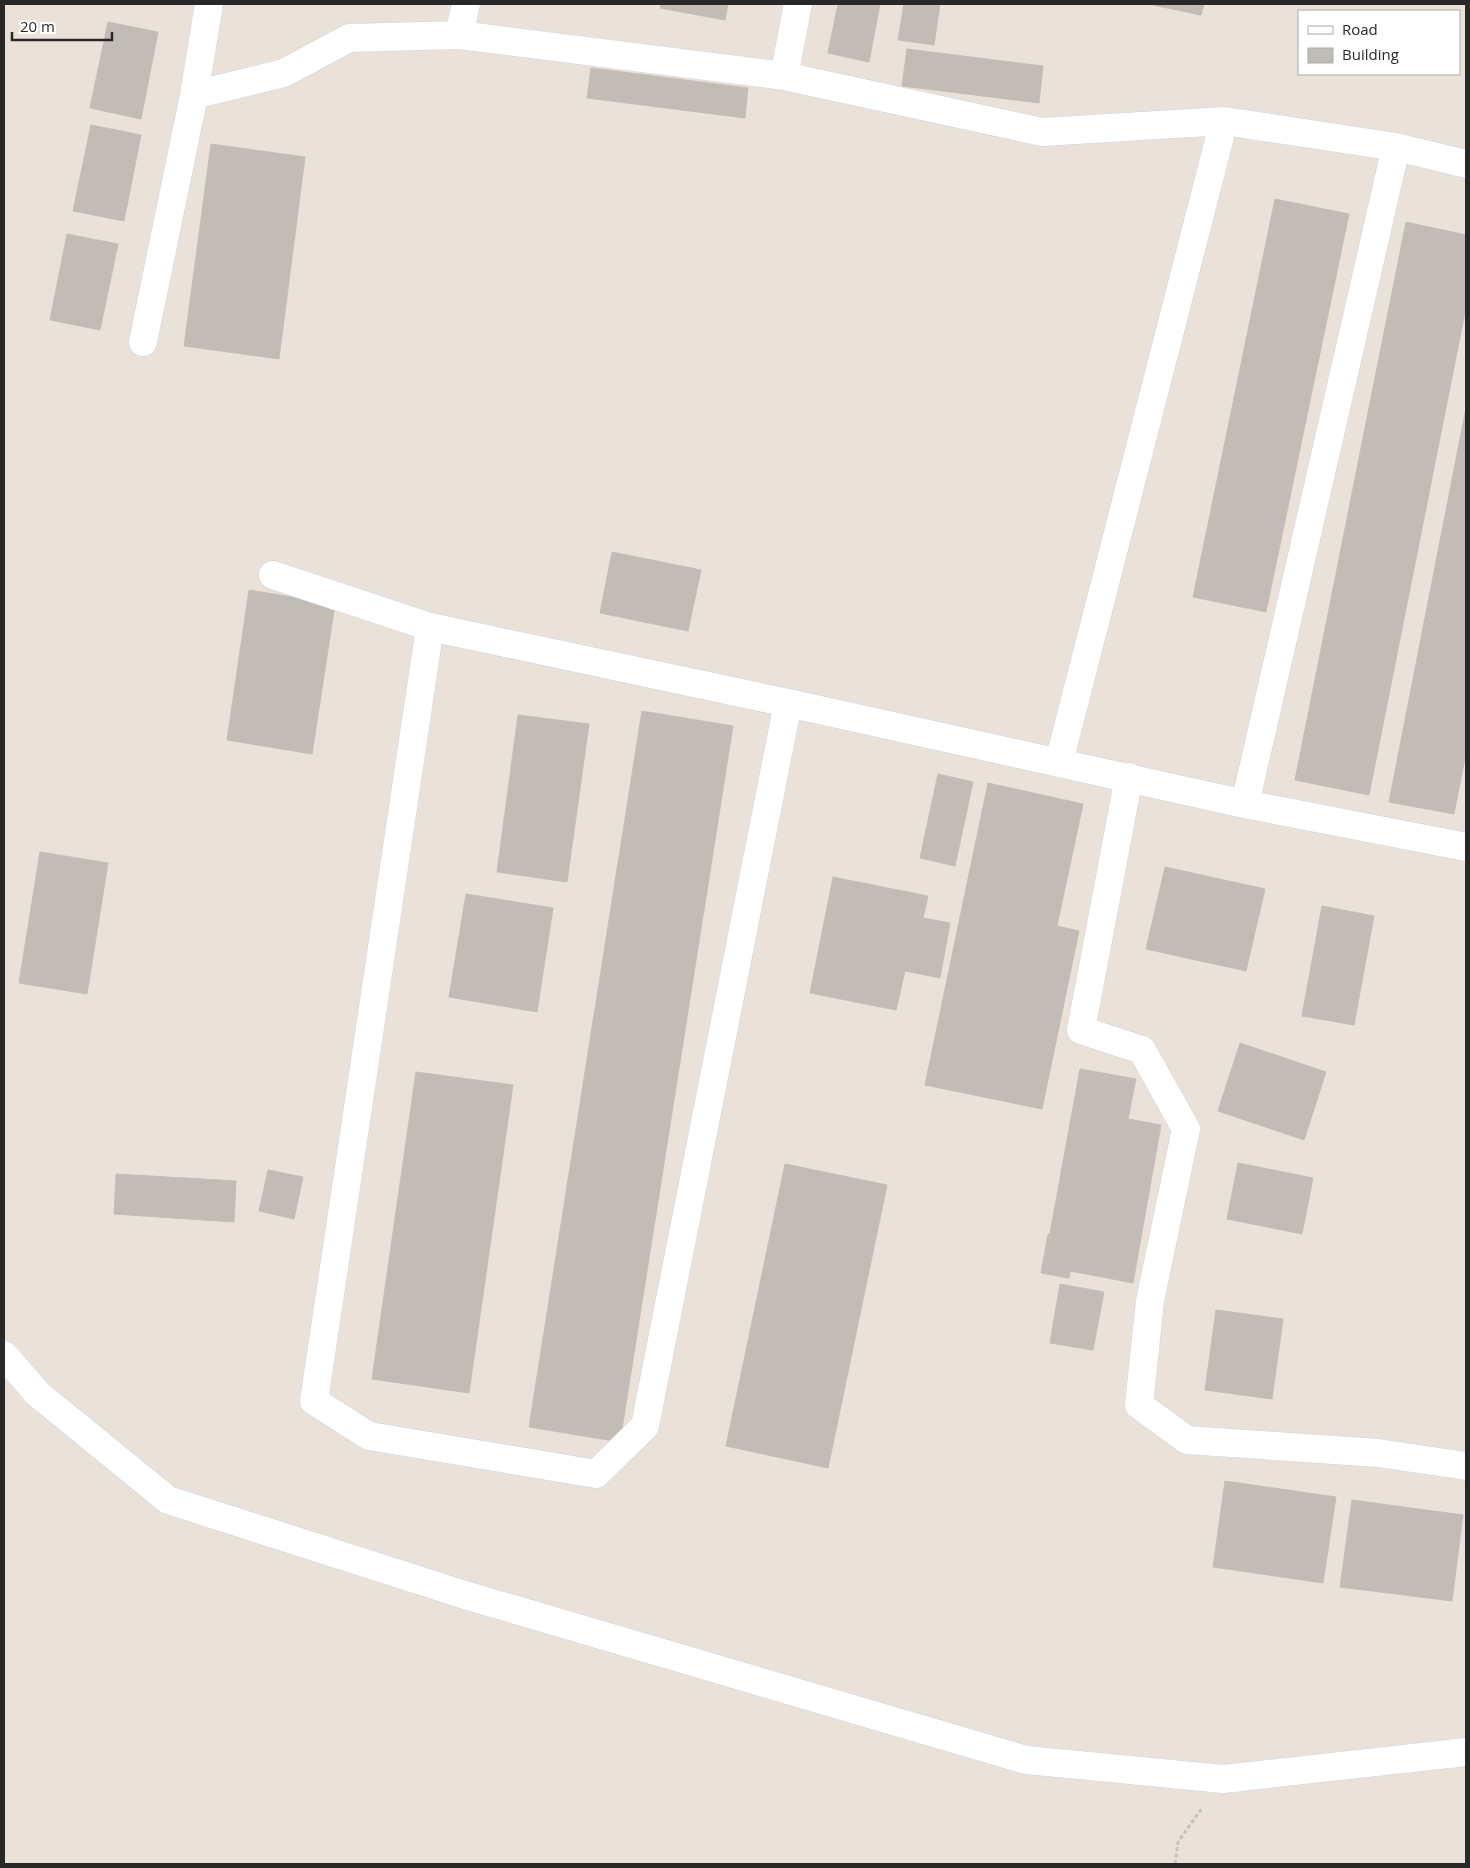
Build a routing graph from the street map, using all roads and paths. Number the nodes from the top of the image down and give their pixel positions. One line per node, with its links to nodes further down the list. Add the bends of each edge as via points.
1 (209, 4): 6 (street)
2 (466, 4): 4 (street)
3 (798, 4): 5 (street)
4 (459, 35): 5 (street); 6 (street, via 349,38 284,73)
5 (784, 76): 7 (street, via 1042,132)
6 (194, 95): 10 (street)
7 (1224, 122): 8 (street); 14 (street)
8 (1396, 147): 9 (street); 16 (street)
9 (1466, 164)
10 (143, 342)
11 (274, 575): 12 (street)
12 (430, 627): 13 (street); 13 (street, via 314,1401 369,1436 596,1474 645,1426)
13 (788, 703): 14 (street)
14 (1059, 762): 15 (street)
15 (1129, 778): 16 (street); 19 (street, via 1081,1030 1142,1050 1186,1129 1150,1301 1139,1405 1187,1440 1378,1453)
16 (1245, 804): 17 (street)
17 (1466, 848)
18 (4, 1355): 21 (street, via 38,1394 168,1500 465,1595 1026,1760)
19 (1466, 1466)
20 (1466, 1752): 21 (street)
21 (1223, 1779): 22 (path, via 1178,1842)
22 (1175, 1864)

